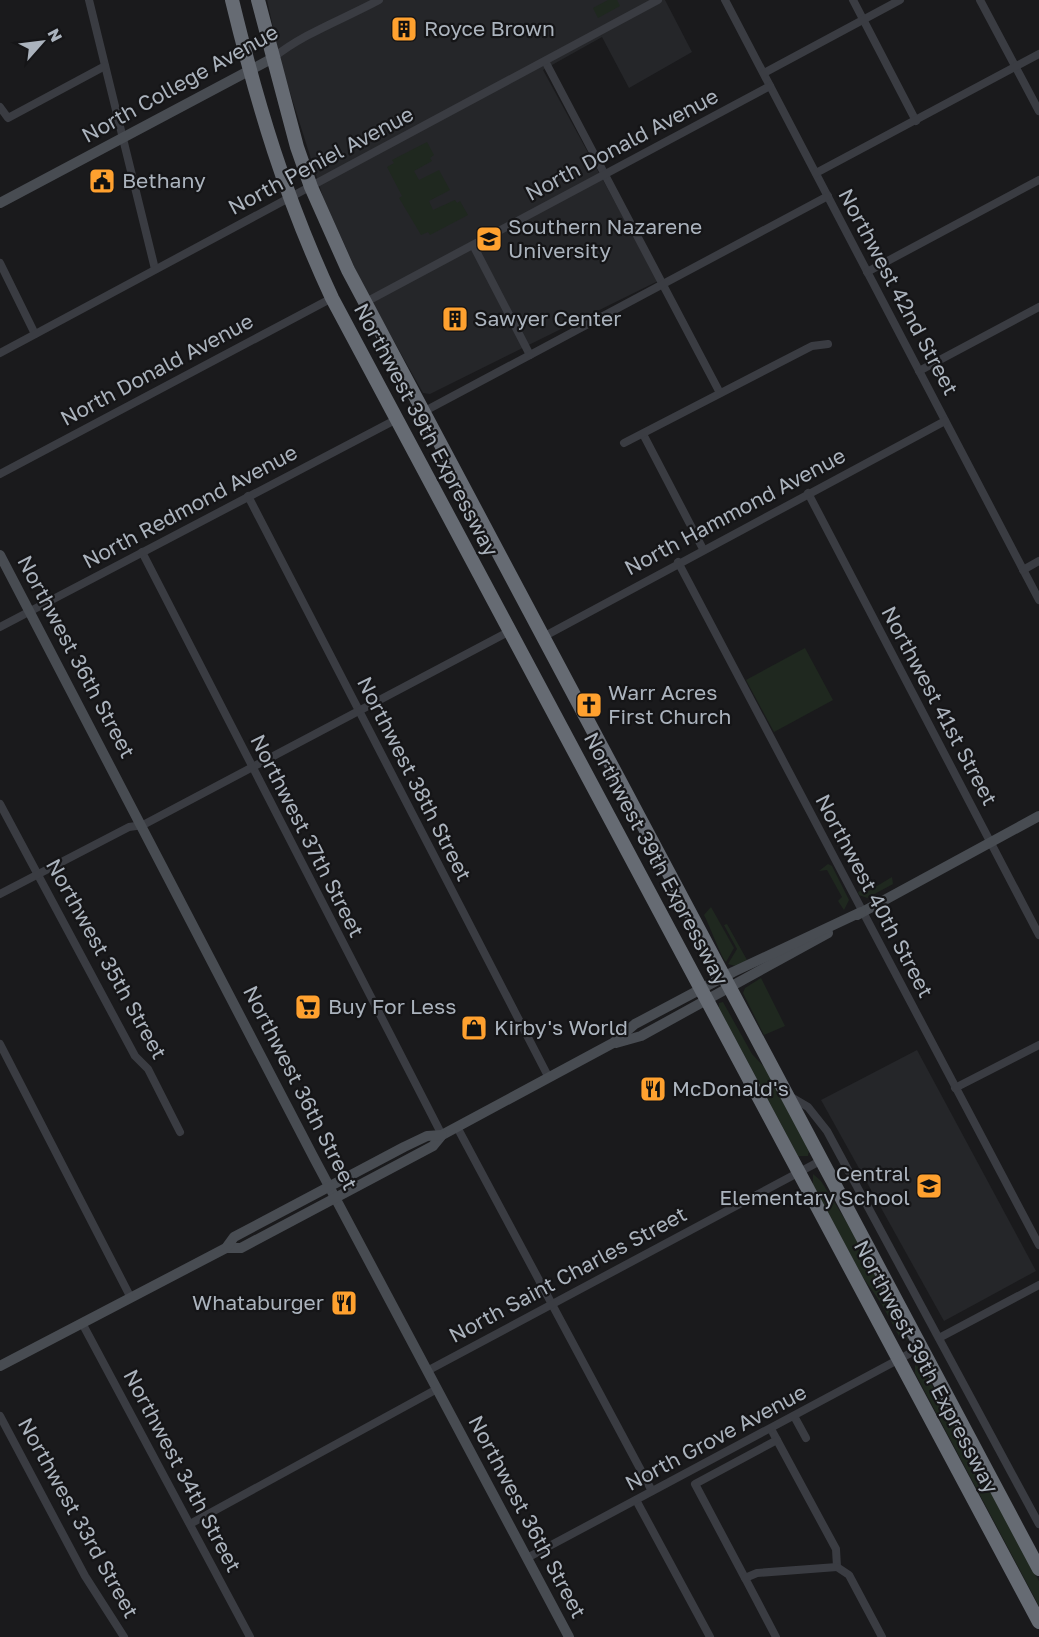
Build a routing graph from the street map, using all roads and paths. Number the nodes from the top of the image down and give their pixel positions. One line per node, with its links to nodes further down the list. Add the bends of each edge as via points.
1 (89, 0): 14 (street)
2 (232, 0): 16 (highway, Northwest 39th Expressway)
3 (258, 0): 12 (highway, Northwest 39th Expressway)
4 (379, 0): 12 (street, North College Avenue)
5 (658, 0): 13 (street, North Peniel Avenue)
6 (725, 0): 17 (street, Northwest 42nd Street)
7 (853, 0): 10 (street)
8 (900, 0): 10 (street)
9 (981, 0): 15 (street)
10 (863, 20): 17 (street); 21 (street)
11 (1039, 54): 15 (street)
12 (273, 58): 16 (main road, North College Avenue); 26 (highway, Northwest 39th Expressway, via 286,113)
13 (545, 61): 24 (street); 26 (street, North Peniel Avenue)
14 (105, 66): 19 (street, via 8,118); 22 (street)
15 (1015, 67): 20 (street); 21 (street)
16 (249, 71): 22 (main road, North College Avenue); 28 (highway, Northwest 39th Expressway)
17 (764, 73): 18 (street, Northwest 42nd Street)
18 (770, 86): 23 (street, Northwest 42nd Street); 24 (street, North Donald Avenue)
19 (0, 107)
20 (1039, 111)
21 (916, 120): 23 (street)
22 (123, 138): 29 (main road, North College Avenue); 32 (street)
23 (816, 173): 27 (street, Northwest 42nd Street)
24 (606, 174): 30 (street, North Donald Avenue); 34 (street)
25 (1039, 180): 33 (street)
26 (311, 186): 28 (street, North Peniel Avenue); 36 (highway, Northwest 39th Expressway)
27 (828, 196): 33 (street, Northwest 42nd Street); 34 (street)
28 (288, 198): 32 (street, North Peniel Avenue); 35 (highway, Northwest 39th Expressway)
29 (0, 202)
30 (473, 245): 36 (street, North Donald Avenue); 41 (street)
31 (0, 263): 38 (street)
32 (155, 269): 38 (street, North Peniel Avenue)
33 (867, 272): 42 (street, Northwest 42nd Street)
34 (663, 284): 41 (street); 43 (street)
35 (332, 298): 45 (highway, Northwest 39th Expressway); 49 (street, North Donald Avenue)
36 (364, 303): 44 (highway, Northwest 39th Expressway)
37 (1039, 307): 42 (street)
38 (35, 334): 40 (street, North Peniel Avenue)
39 (828, 344): 43 (street, via 812,346)
40 (0, 352)
41 (531, 355): 44 (street)
42 (919, 371): 46 (street, Northwest 42nd Street)
43 (720, 393): 47 (street)
44 (423, 412): 45 (highway); 52 (highway, Northwest 39th Expressway)
45 (397, 418): 51 (street, North Redmond Avenue); 53 (highway, Northwest 39th Expressway)
46 (945, 421): 50 (street, North Hammond Avenue); 59 (street, Northwest 42nd Street)
47 (643, 434): 48 (street); 54 (street)
48 (624, 443)
49 (0, 474)
50 (808, 493): 54 (street, North Hammond Avenue); 72 (street, Northwest 41st Street)
51 (248, 496): 55 (street, North Redmond Avenue); 67 (street, Northwest 38th Street)
52 (480, 520): 53 (highway); 62 (highway, Northwest 39th Expressway)
53 (458, 531): 64 (highway, Northwest 39th Expressway)
54 (703, 549): 58 (street, North Hammond Avenue)
55 (142, 552): 61 (street, North Redmond Avenue); 68 (street, Northwest 37th Street)
56 (0, 555): 61 (main road, Northwest 36th Street)
57 (1039, 561): 59 (street)
58 (678, 562): 65 (street, North Hammond Avenue); 75 (street, Northwest 40th Street)
59 (1023, 570): 60 (street, Northwest 42nd Street)
60 (1039, 600)
61 (30, 611): 63 (street, North Redmond Avenue); 71 (main road, Northwest 36th Street)
62 (533, 619): 64 (highway); 65 (highway, Northwest 39th Expressway)
63 (0, 627)
64 (510, 631): 66 (highway, Northwest 39th Expressway); 67 (street)
65 (543, 637): 66 (highway); 77 (highway, Northwest 39th Expressway)
66 (520, 649): 78 (highway, Northwest 39th Expressway)
67 (359, 711): 68 (street); 81 (street, Northwest 38th Street)
68 (252, 767): 71 (street); 86 (street, Northwest 37th Street)
69 (0, 804): 73 (street, Northwest 35th Street)
70 (1039, 816): 72 (main road)
71 (143, 825): 73 (street, via 129,827); 89 (main road, Northwest 36th Street)
72 (990, 842): 75 (main road); 76 (street, Northwest 41st Street)
73 (38, 875): 74 (street); 85 (street, Northwest 35th Street)
74 (0, 894)
75 (861, 912): 77 (main road); 82 (street, Northwest 40th Street)
76 (1039, 935)
77 (727, 983): 78 (main road); 83 (highway, Northwest 39th Expressway)
78 (705, 995): 81 (main road, via 635,1024 613,1043); 88 (highway, Northwest 39th Expressway)
79 (0, 1044): 94 (street)
80 (1039, 1045): 82 (street)
81 (549, 1078): 84 (main road)
82 (955, 1089): 91 (street, Northwest 40th Street)
83 (787, 1095): 87 (highway, Northwest 39th Expressway); 97 (street, Northwest 39th Expressway, via 808,1107 827,1131)
84 (457, 1127): 86 (main road); 95 (street)
85 (180, 1132)
86 (442, 1135): 89 (main road, via 427,1136); 90 (main road, via 433,1146)
87 (822, 1160): 88 (street, North Saint Charles Street); 98 (highway, Northwest 39th Expressway)
88 (799, 1171): 95 (street, North Saint Charles Street); 99 (highway, Northwest 39th Expressway)
89 (329, 1186): 90 (main road, Northwest 36th Street); 92 (main road, via 234,1237)
90 (336, 1200): 92 (main road, via 241,1248); 101 (main road, Northwest 36th Street)
91 (1039, 1245)
92 (226, 1248): 94 (main road)
93 (1039, 1285): 97 (street)
94 (131, 1298): 96 (main road)
95 (550, 1304): 101 (street, North Saint Charles Street); 110 (street)
96 (82, 1323): 100 (main road); 112 (street, Northwest 34th Street)
97 (939, 1338): 113 (street, Northwest 39th Expressway)
98 (920, 1348): 99 (street, North Grove Avenue); 116 (highway, Northwest 39th Expressway)
99 (898, 1359): 104 (street, North Grove Avenue); 118 (highway, Northwest 39th Expressway)
100 (0, 1366)
101 (427, 1371): 102 (main road, Northwest 36th Street)
102 (436, 1389): 112 (street); 114 (main road, Northwest 36th Street)
103 (0, 1416): 119 (street, Northwest 33rd Street, via 85,1576)
104 (794, 1416): 105 (street, North Grove Avenue); 106 (street)
105 (771, 1429): 107 (street); 108 (street, North Grove Avenue)
106 (806, 1438)
107 (777, 1440): 109 (street); 115 (street, via 836,1549)
108 (688, 1472): 109 (street); 110 (street, North Grove Avenue)
109 (695, 1484): 117 (street)
110 (652, 1491): 111 (street, North Grove Avenue)
111 (636, 1500): 114 (street, North Grove Avenue); 122 (street)
112 (190, 1524): 120 (street, Northwest 34th Street)
113 (1039, 1524)
114 (527, 1558): 121 (main road, Northwest 36th Street)
115 (837, 1567): 117 (street, via 757,1573); 124 (street, via 849,1575)
116 (1039, 1569)
117 (746, 1578): 123 (street)
118 (1039, 1622)
119 (124, 1637)
120 (250, 1637)
121 (569, 1637)
122 (710, 1637)
123 (776, 1637)
124 (882, 1637)

